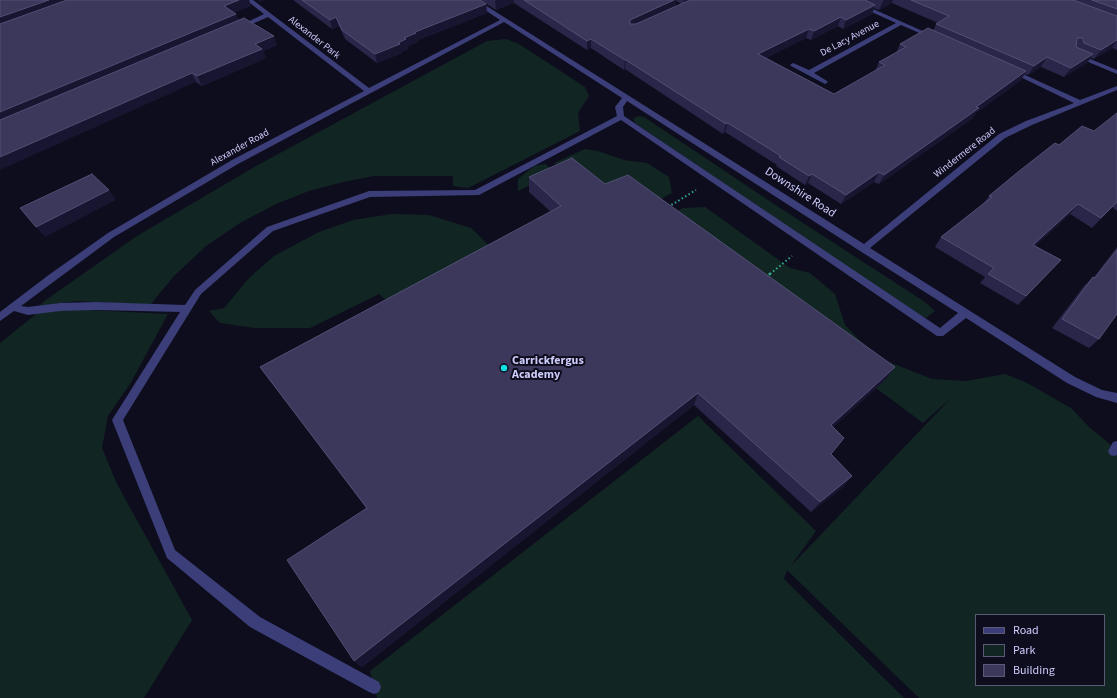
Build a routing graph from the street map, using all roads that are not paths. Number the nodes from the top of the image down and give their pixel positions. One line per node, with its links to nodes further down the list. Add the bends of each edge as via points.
1 (248, 0): 4 (street, Alexander Park)
2 (473, 0): 5 (street, Downshire Road)
3 (848, 0): 6 (street)
4 (268, 15): 7 (street); 16 (street, Alexander Park)
5 (504, 20): 16 (street, Alexander Road); 17 (street, Downshire Road)
6 (901, 23): 8 (street); 13 (street, De Lacy Avenue)
7 (232, 30)
8 (943, 41)
9 (1074, 49): 12 (street, via 1073,54)
10 (793, 65): 13 (street)
11 (1005, 69): 18 (street)
12 (1117, 72)
13 (809, 73): 14 (street)
14 (825, 82)
15 (1117, 88): 18 (street, Windermere Road)
16 (368, 92): 21 (street, Alexander Road, via 236,162 111,235)
17 (626, 97): 19 (street, via 619,107); 20 (street, Downshire Road)
18 (1081, 102): 20 (street, Windermere Road, via 1002,136)
19 (621, 117): 22 (street, via 476,193 369,194 270,229 198,292); 23 (street, via 940,333)
20 (863, 249): 23 (street, Downshire Road)
21 (13, 307): 22 (street, via 28,311 96,306); 24 (street, Alexander Road)
22 (186, 309): 26 (street, via 117,420 171,554 255,622)
23 (964, 313): 25 (street, Downshire Road, via 1071,380 1095,392)
24 (0, 317)
25 (1117, 398)
26 (374, 687)

